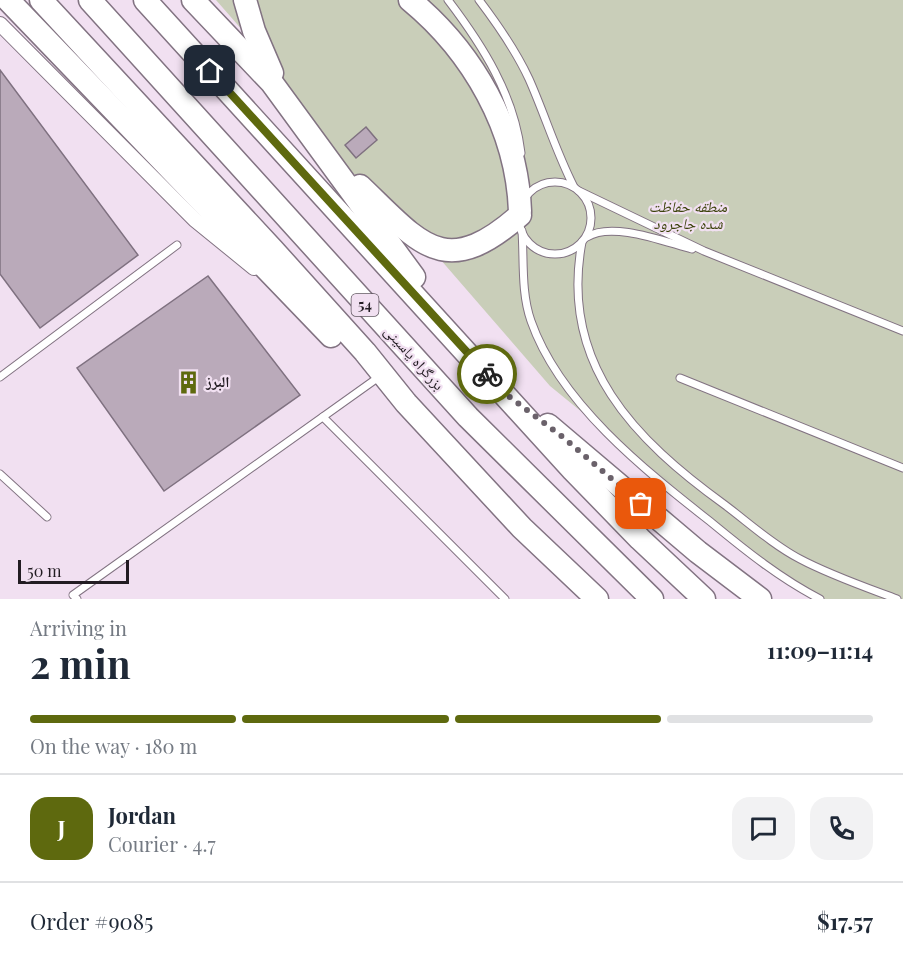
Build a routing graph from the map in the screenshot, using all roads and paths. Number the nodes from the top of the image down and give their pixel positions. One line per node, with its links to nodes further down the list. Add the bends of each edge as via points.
1 (8, 0): 20 (highway)
2 (40, 0): 27 (highway, via 265,241 365,352)
3 (90, 0): 36 (highway, بزرگراه یاسینی / 54, via 468,417)
4 (145, 0): 22 (highway)
5 (193, 0): 12 (highway)
6 (205, 0): 12 (highway)
7 (245, 0): 13 (highway, via 260,45)
8 (410, 0): 16 (highway, via 470,66 493,103 517,179)
9 (448, 0): 16 (lane, via 504,87 520,144 524,175)
10 (479, 0): 15 (lane, via 529,80 553,142)
11 (0, 24): 20 (street, via 195,220)
12 (251, 58): 13 (highway)
13 (286, 101): 14 (highway)
14 (320, 148): 16 (highway, via 412,235 440,249 469,249 482,244); 22 (highway)
15 (577, 189): 16 (lane, via 565,183 544,183 527,195); 17 (lane, via 590,208 590,228); 19 (lane)
16 (521, 215): 17 (lane, via 528,241 549,253 561,253); 40 (lane, via 525,292 531,320 541,344 573,393 623,449 667,488 779,575)
17 (583, 240): 19 (lane, via 592,233 609,231); 41 (lane, via 578,283 588,348 605,387 630,424 686,477 799,558)
18 (177, 245): 23 (lane)
19 (704, 251): 21 (lane)
20 (291, 295): 25 (highway)
21 (903, 331)
22 (481, 368): 26 (highway)
23 (0, 377)
24 (680, 378): 29 (lane)
25 (376, 379): 27 (highway); 28 (lane)
26 (502, 391): 32 (highway, via 564,438); 37 (highway, via 640,539)
27 (405, 403): 35 (highway, via 522,528)
28 (323, 417): 33 (lane, via 73,595); 34 (lane)
29 (903, 468)
30 (0, 474): 31 (lane)
31 (47, 517)
32 (698, 552): 38 (highway); 39 (highway)
33 (77, 599)
34 (505, 599)
35 (597, 599)
36 (652, 599)
37 (704, 599)
38 (748, 599)
39 (760, 599)
40 (820, 599)
41 (897, 599)

